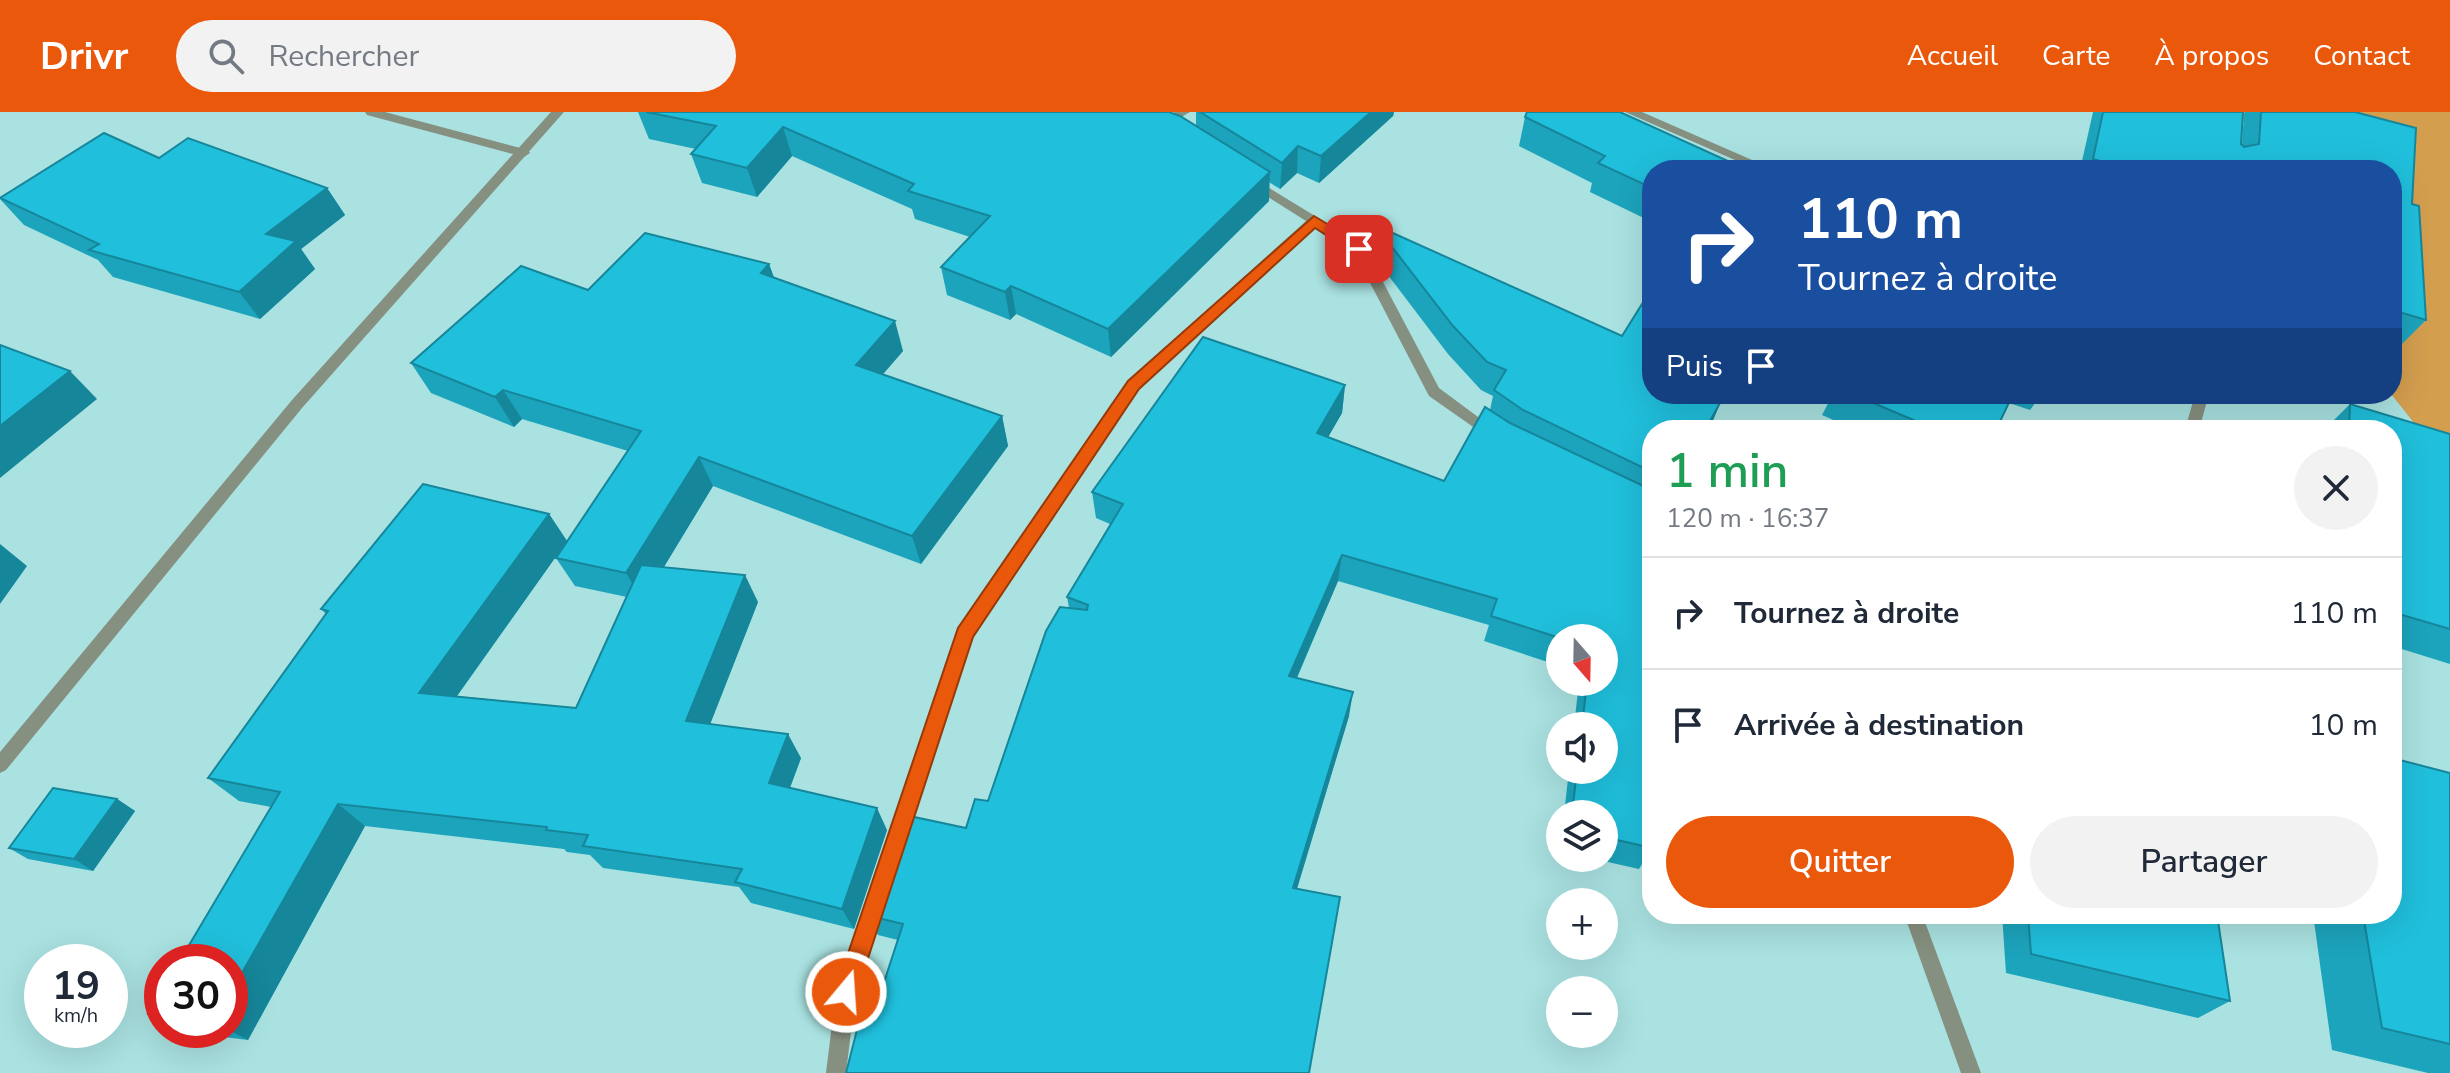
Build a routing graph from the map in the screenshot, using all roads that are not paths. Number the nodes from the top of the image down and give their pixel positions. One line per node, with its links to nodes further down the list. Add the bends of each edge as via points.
1 (371, 112): 6 (street)
2 (558, 112): 6 (street)
3 (1130, 112): 4 (street, via 1169,128)
4 (1184, 112)
5 (1631, 112): 7 (street)
6 (524, 153): 11 (street, via 297,404)
7 (1745, 160)
8 (1238, 172): 9 (street)
9 (1314, 221): 10 (street, via 1359,249 1434,392); 12 (street, via 1133,385 964,634)
10 (1509, 444)
11 (0, 765)
12 (890, 858)
13 (881, 887): 15 (street, via 846,992)
14 (1917, 924): 16 (street)
15 (836, 1073)
16 (1971, 1073)

